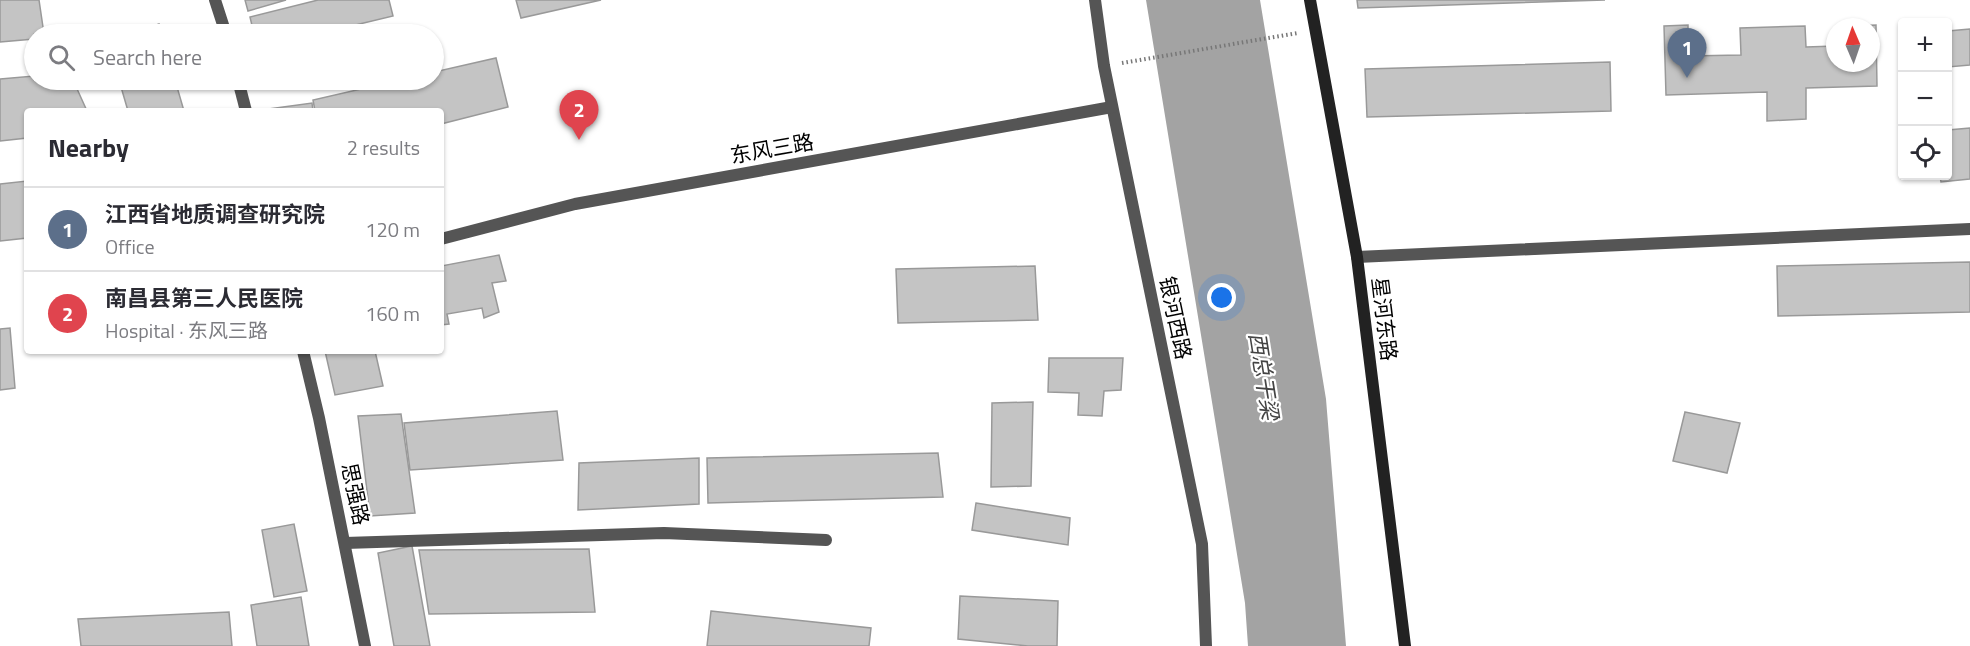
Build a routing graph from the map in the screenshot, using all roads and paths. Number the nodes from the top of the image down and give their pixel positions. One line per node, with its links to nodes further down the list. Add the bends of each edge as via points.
1 (215, 0): 4 (street)
2 (1095, 0): 6 (street, 银河西路)
3 (1310, 0): 5 (main road, 星河东路)
4 (223, 24)
5 (1315, 30): 6 (path); 12 (main road, 星河东路)
6 (1104, 66): 8 (street, 银河西路)
7 (241, 90): 9 (street)
8 (1112, 107): 11 (street, 东风三路, via 575,204); 17 (street, 银河西路, via 1202,544)
9 (245, 108)
10 (1970, 229): 12 (street)
11 (444, 238)
12 (1356, 258): 18 (main road, 星河东路)
13 (304, 354): 15 (street, 思强路)
14 (826, 540): 15 (street, via 664,533)
15 (345, 543): 16 (street, 思强路)
16 (365, 646)
17 (1206, 646)
18 (1405, 646)

